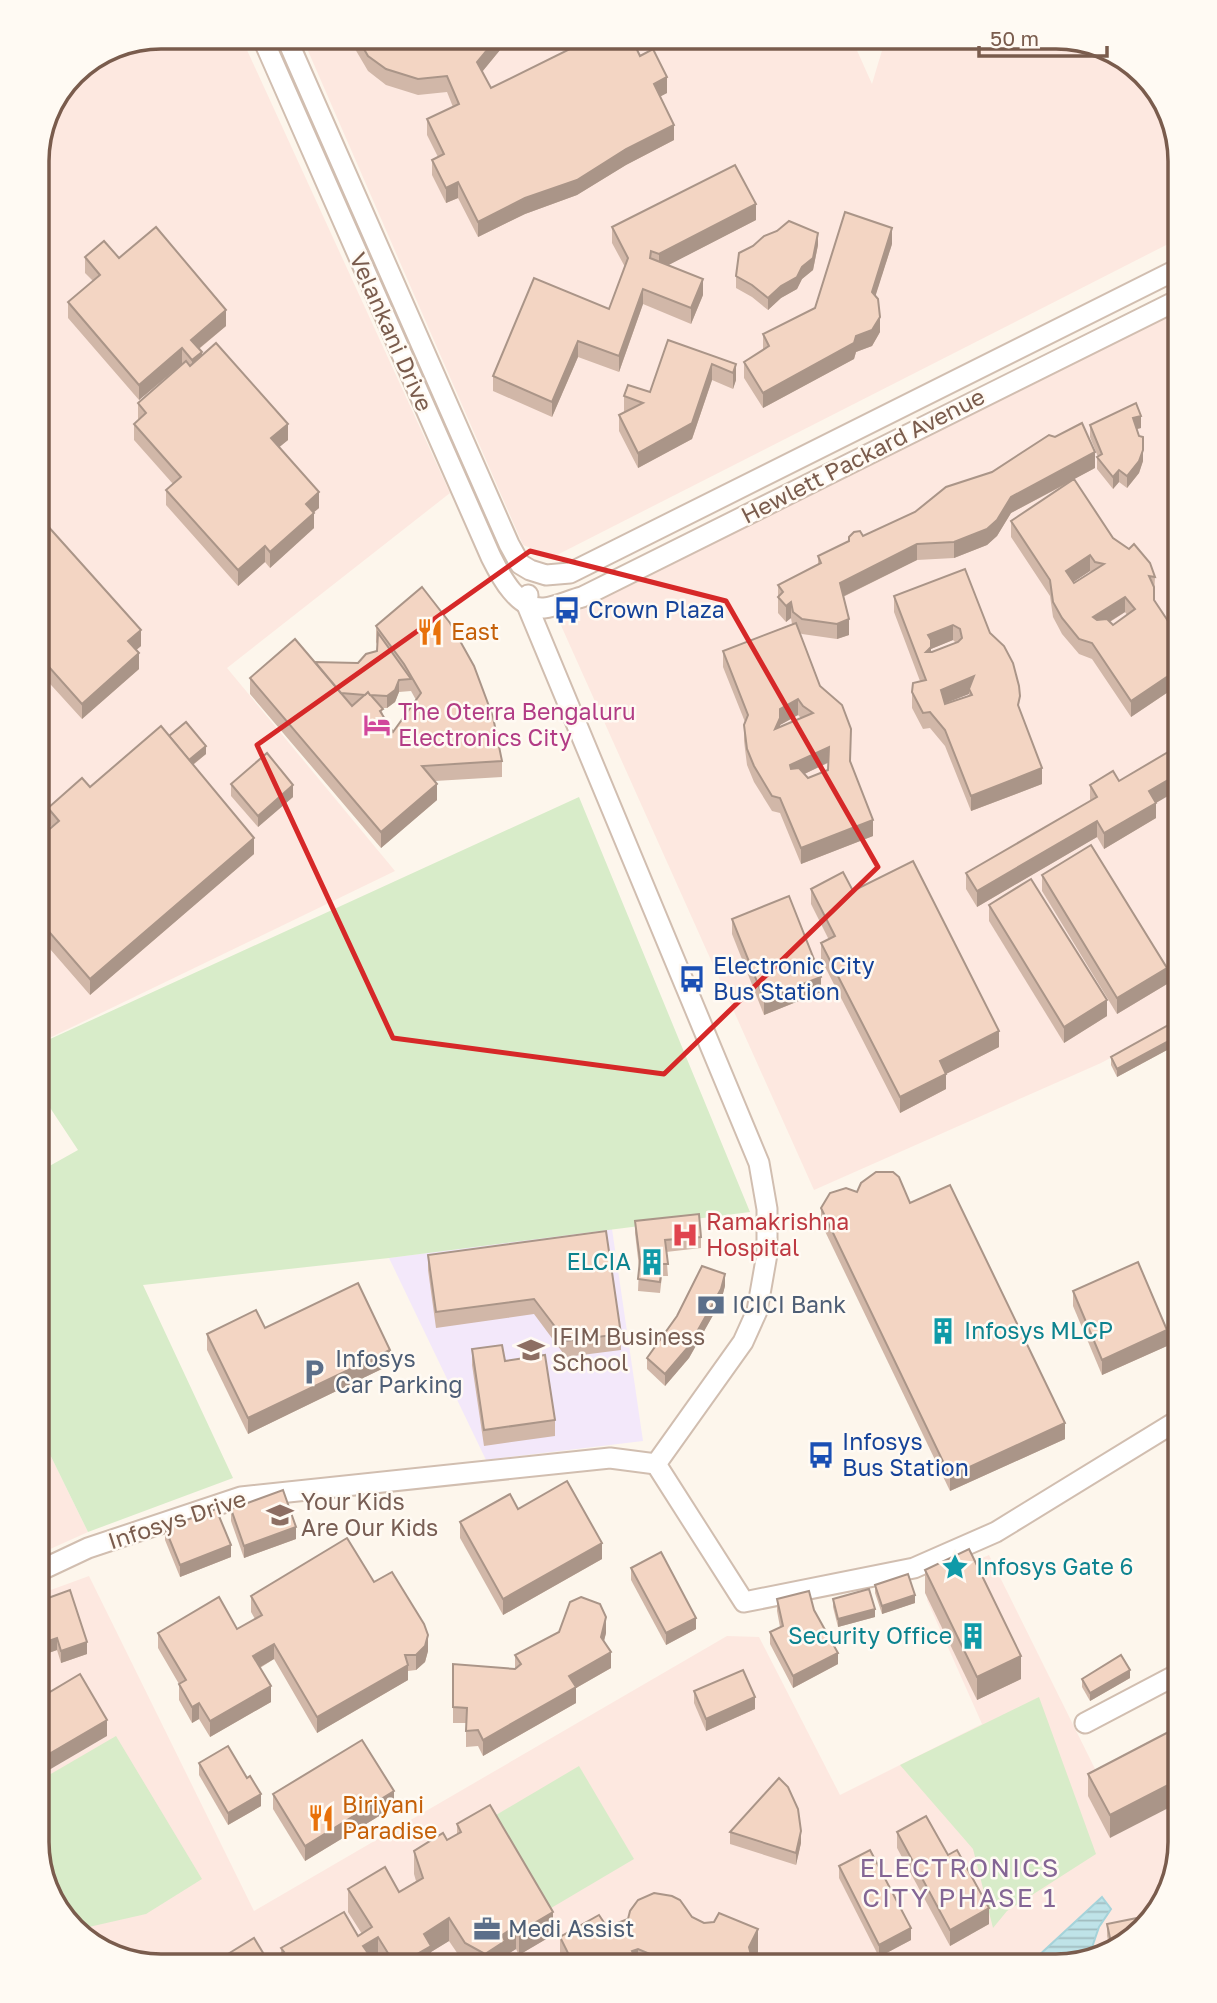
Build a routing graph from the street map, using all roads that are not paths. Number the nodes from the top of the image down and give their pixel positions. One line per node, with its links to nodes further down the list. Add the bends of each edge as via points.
1 (267, 49): 6 (street, Velankani Drive, via 491,557 504,582)
2 (291, 49): 5 (street, Velankani Drive, via 509,544 520,564)
3 (1168, 274): 5 (street, Hewlett Packard Avenue, via 570,573)
4 (1168, 305): 6 (street, Hewlett Packard Avenue, via 582,597)
5 (538, 573): 6 (street)
6 (535, 606): 8 (street, via 601,787 759,1163 767,1209 768,1254 757,1311 743,1342)
7 (1168, 1426): 8 (street, via 996,1532 914,1568 744,1602)
8 (656, 1464): 9 (street, Infosys Drive, via 610,1458 242,1497 88,1548)
9 (49, 1566)
10 (1168, 1679): 11 (street)
11 (1085, 1723)

